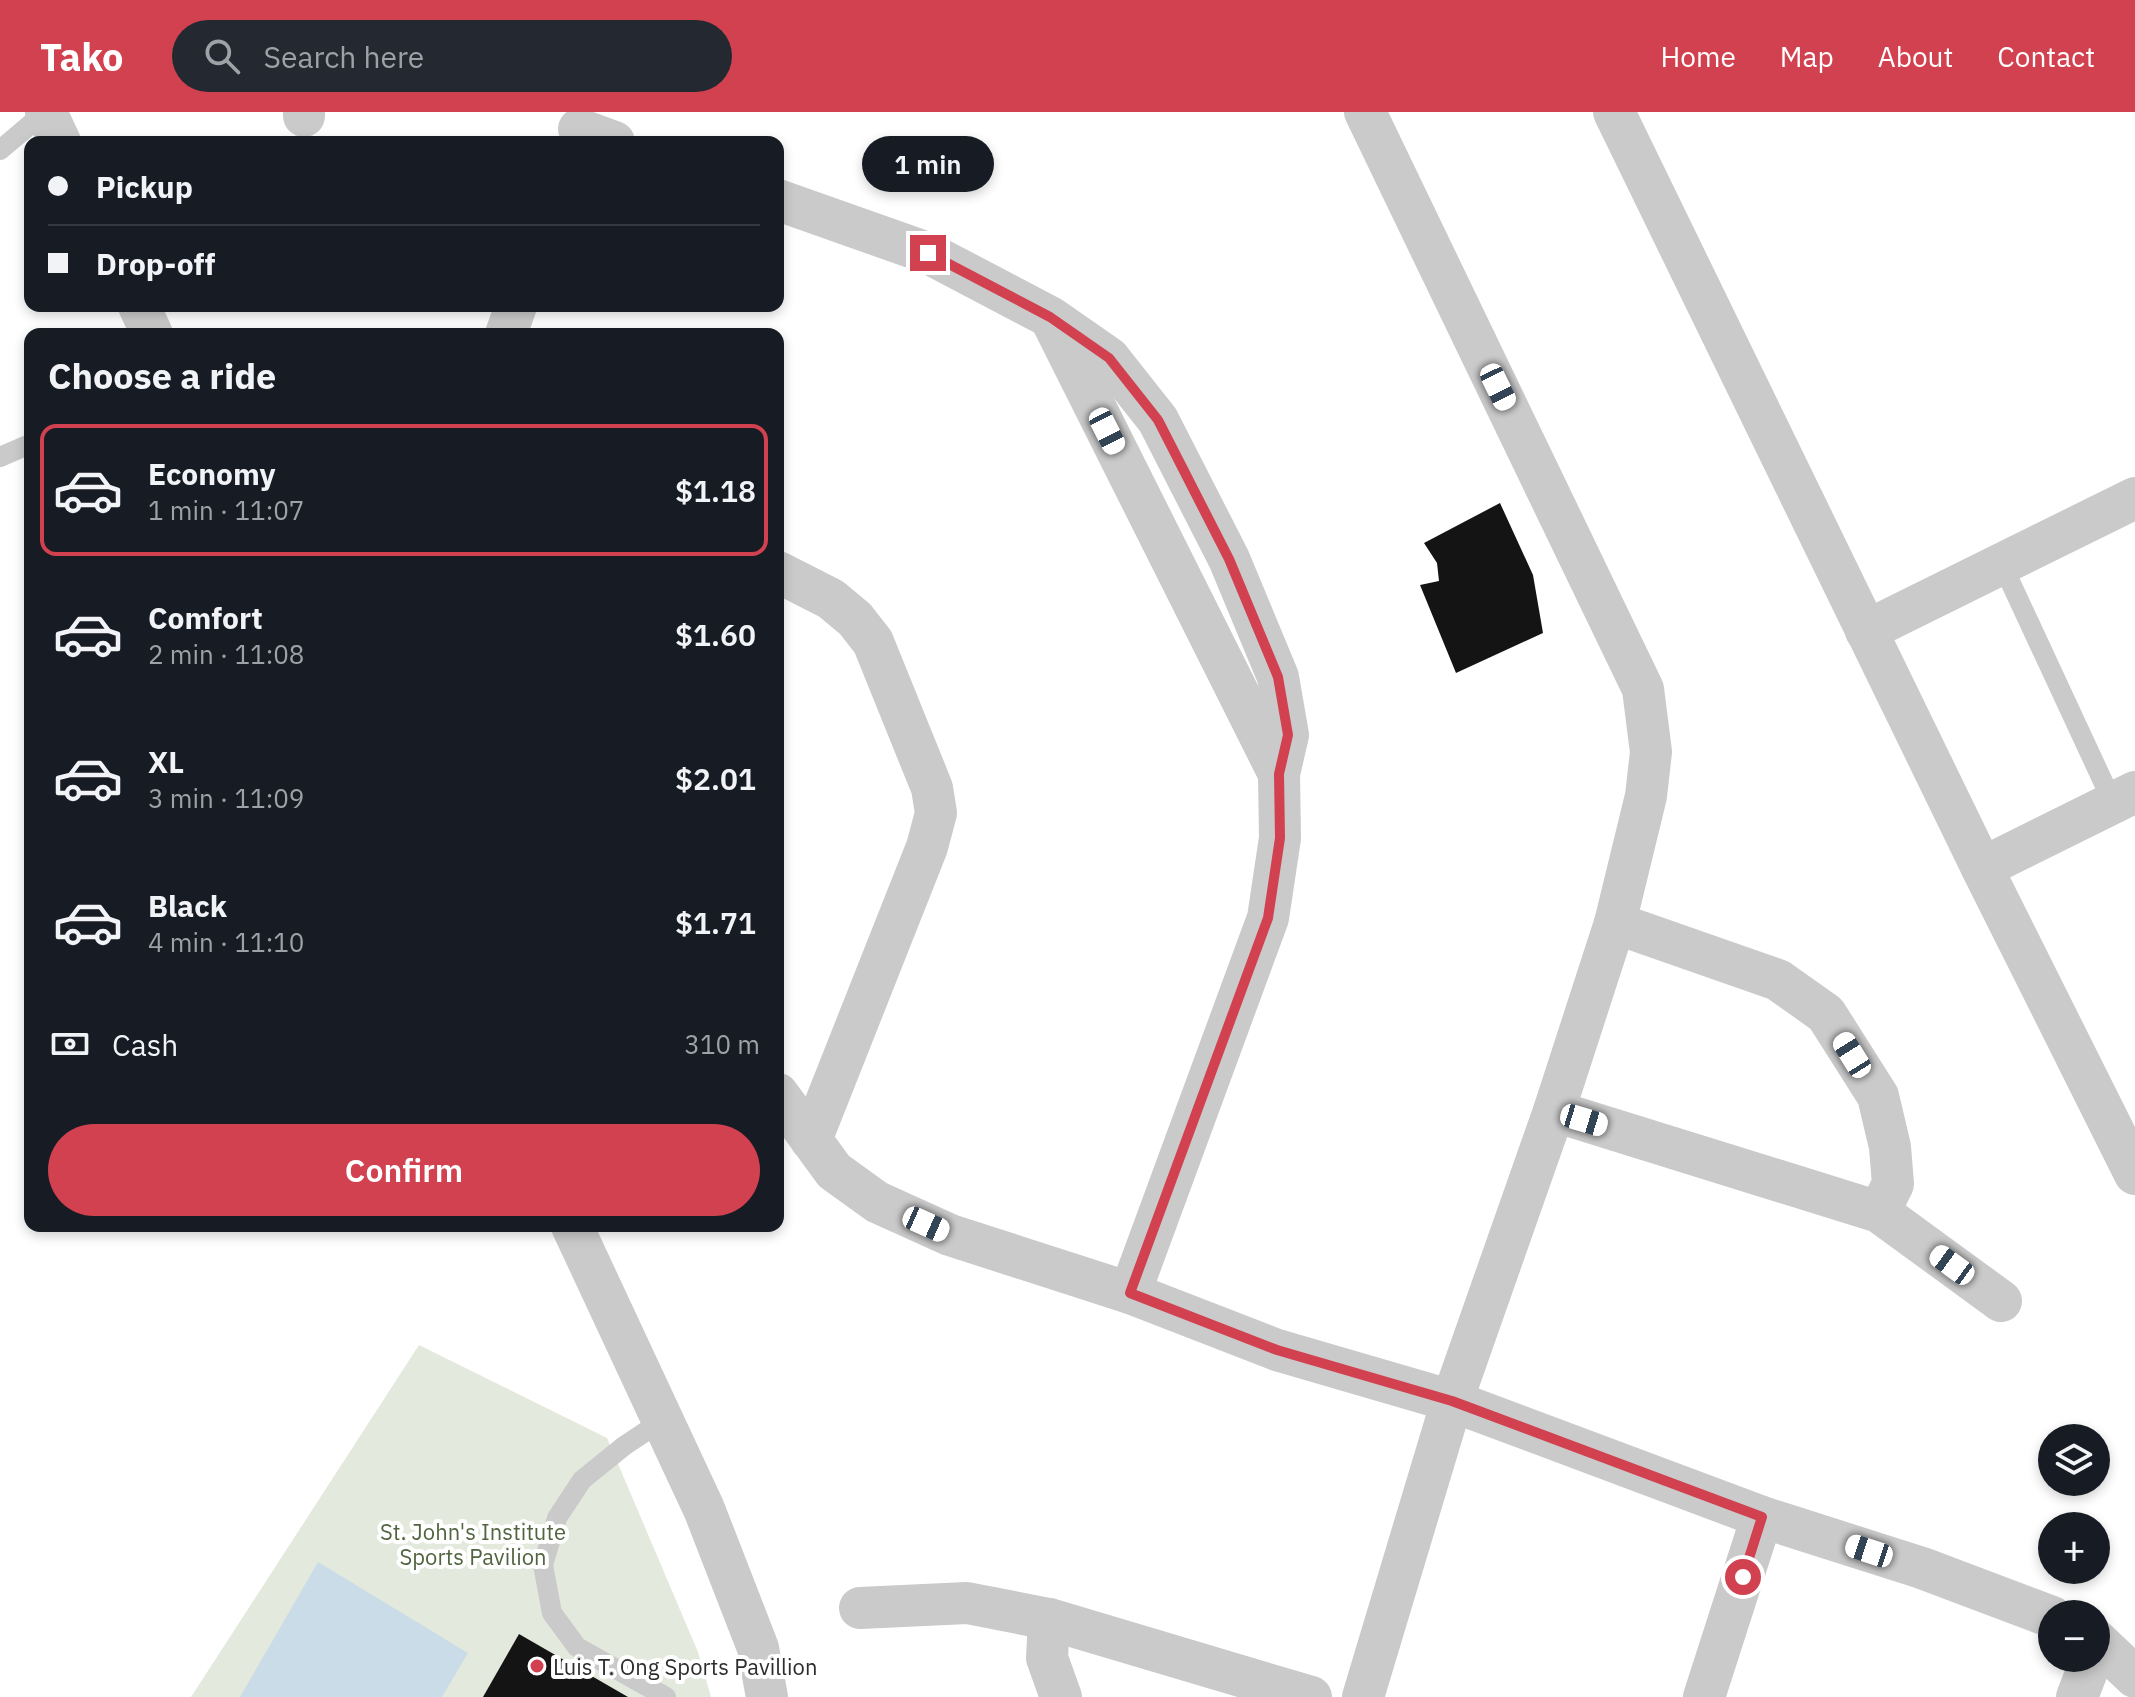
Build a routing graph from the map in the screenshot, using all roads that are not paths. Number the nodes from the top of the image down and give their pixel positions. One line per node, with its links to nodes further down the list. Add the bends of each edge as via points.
1 (46, 112): 4 (street); 5 (lane)
2 (1365, 112): 15 (street, via 1643,689 1651,752 1648,781)
3 (1614, 112): 12 (street)
4 (57, 136)
5 (0, 150)
6 (784, 202): 22 (street, via 928,253 1050,317 1279,774 1280,838 1268,918)
7 (24, 447): 8 (lane)
8 (0, 457)
9 (2135, 498): 10 (street)
10 (2002, 564): 12 (street); 13 (lane)
11 (784, 575): 18 (street, via 831,599 873,642 932,788 936,813)
12 (1866, 631): 14 (street)
13 (2124, 798): 14 (street)
14 (1982, 868): 19 (street)
15 (1615, 923): 17 (street); 20 (street, via 1778,980 1826,1014 1878,1096 1893,1184)
16 (784, 1102): 18 (street)
17 (1554, 1111): 20 (street); 24 (street)
18 (811, 1140): 22 (street, via 834,1171 877,1202 950,1235)
19 (2135, 1174)
20 (1879, 1212): 23 (street)
21 (575, 1232): 25 (street)
22 (1130, 1293): 24 (street, via 1277,1350)
23 (2001, 1301)
24 (1452, 1401): 26 (street); 37 (street)
25 (663, 1420): 33 (lane, via 582,1480 557,1518 543,1565 552,1613 577,1647); 34 (street, via 758,1648)
26 (1762, 1517): 28 (street); 38 (street)
27 (860, 1608): 29 (street, via 967,1603)
28 (2038, 1612)
29 (1049, 1619): 35 (street, via 1047,1658); 36 (street)
30 (2110, 1658): 32 (street)
31 (2086, 1672): 39 (street)
32 (2135, 1677)
33 (666, 1697)
34 (767, 1697)
35 (1061, 1697)
36 (1311, 1697)
37 (1363, 1697)
38 (1704, 1697)
39 (2077, 1697)

